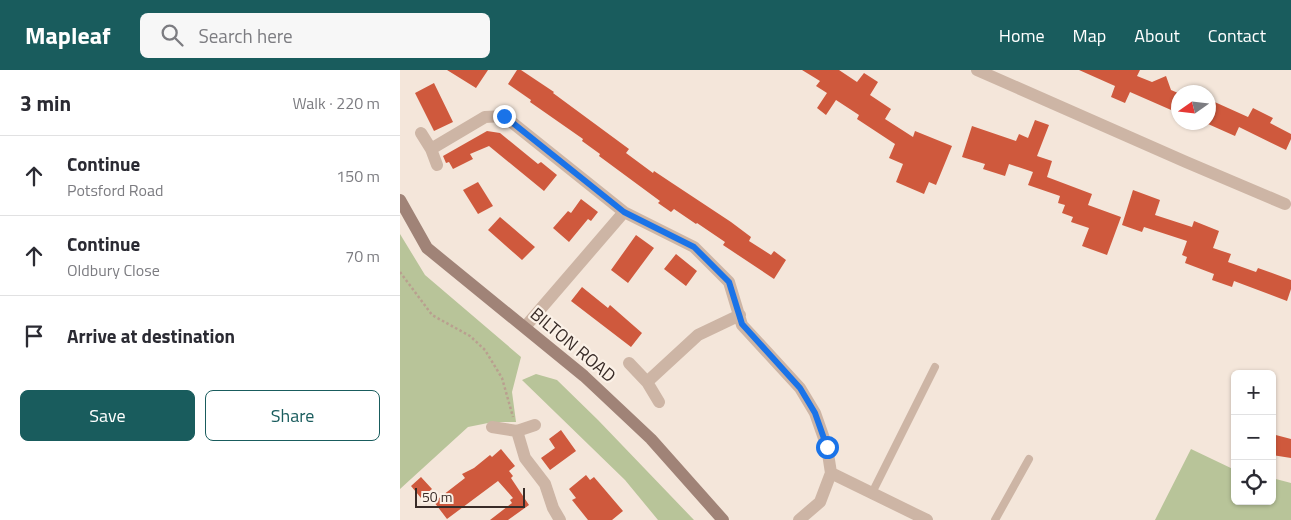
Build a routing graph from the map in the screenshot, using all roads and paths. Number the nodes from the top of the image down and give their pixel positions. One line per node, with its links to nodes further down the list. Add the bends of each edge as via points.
1 (977, 70): 6 (street)
2 (422, 133): 3 (street)
3 (431, 149): 4 (street); 7 (street, via 485,117 504,116)
4 (437, 165)
5 (400, 200): 10 (main road, BILTON ROAD, via 427,248)
6 (1285, 204)
7 (624, 212): 9 (street, via 694,247 729,282); 10 (street)
8 (400, 272): 17 (path, via 432,315 470,336 485,350 502,378)
9 (740, 314): 13 (street, via 698,335); 19 (street, via 742,324 800,388 815,413 827,447)
10 (525, 328): 22 (main road, BILTON ROAD, via 584,376 651,438)
11 (629, 363): 13 (street)
12 (935, 368): 20 (lane)
13 (647, 382): 14 (street)
14 (659, 402)
15 (535, 425): 17 (street)
16 (492, 427): 17 (street)
17 (516, 431): 21 (street, via 525,458 546,484)
18 (1029, 459): 25 (lane)
19 (831, 473): 20 (street); 23 (street, via 820,502)
20 (872, 493): 24 (street)
21 (560, 520)
22 (723, 520)
23 (799, 520)
24 (927, 520)
25 (995, 520)

